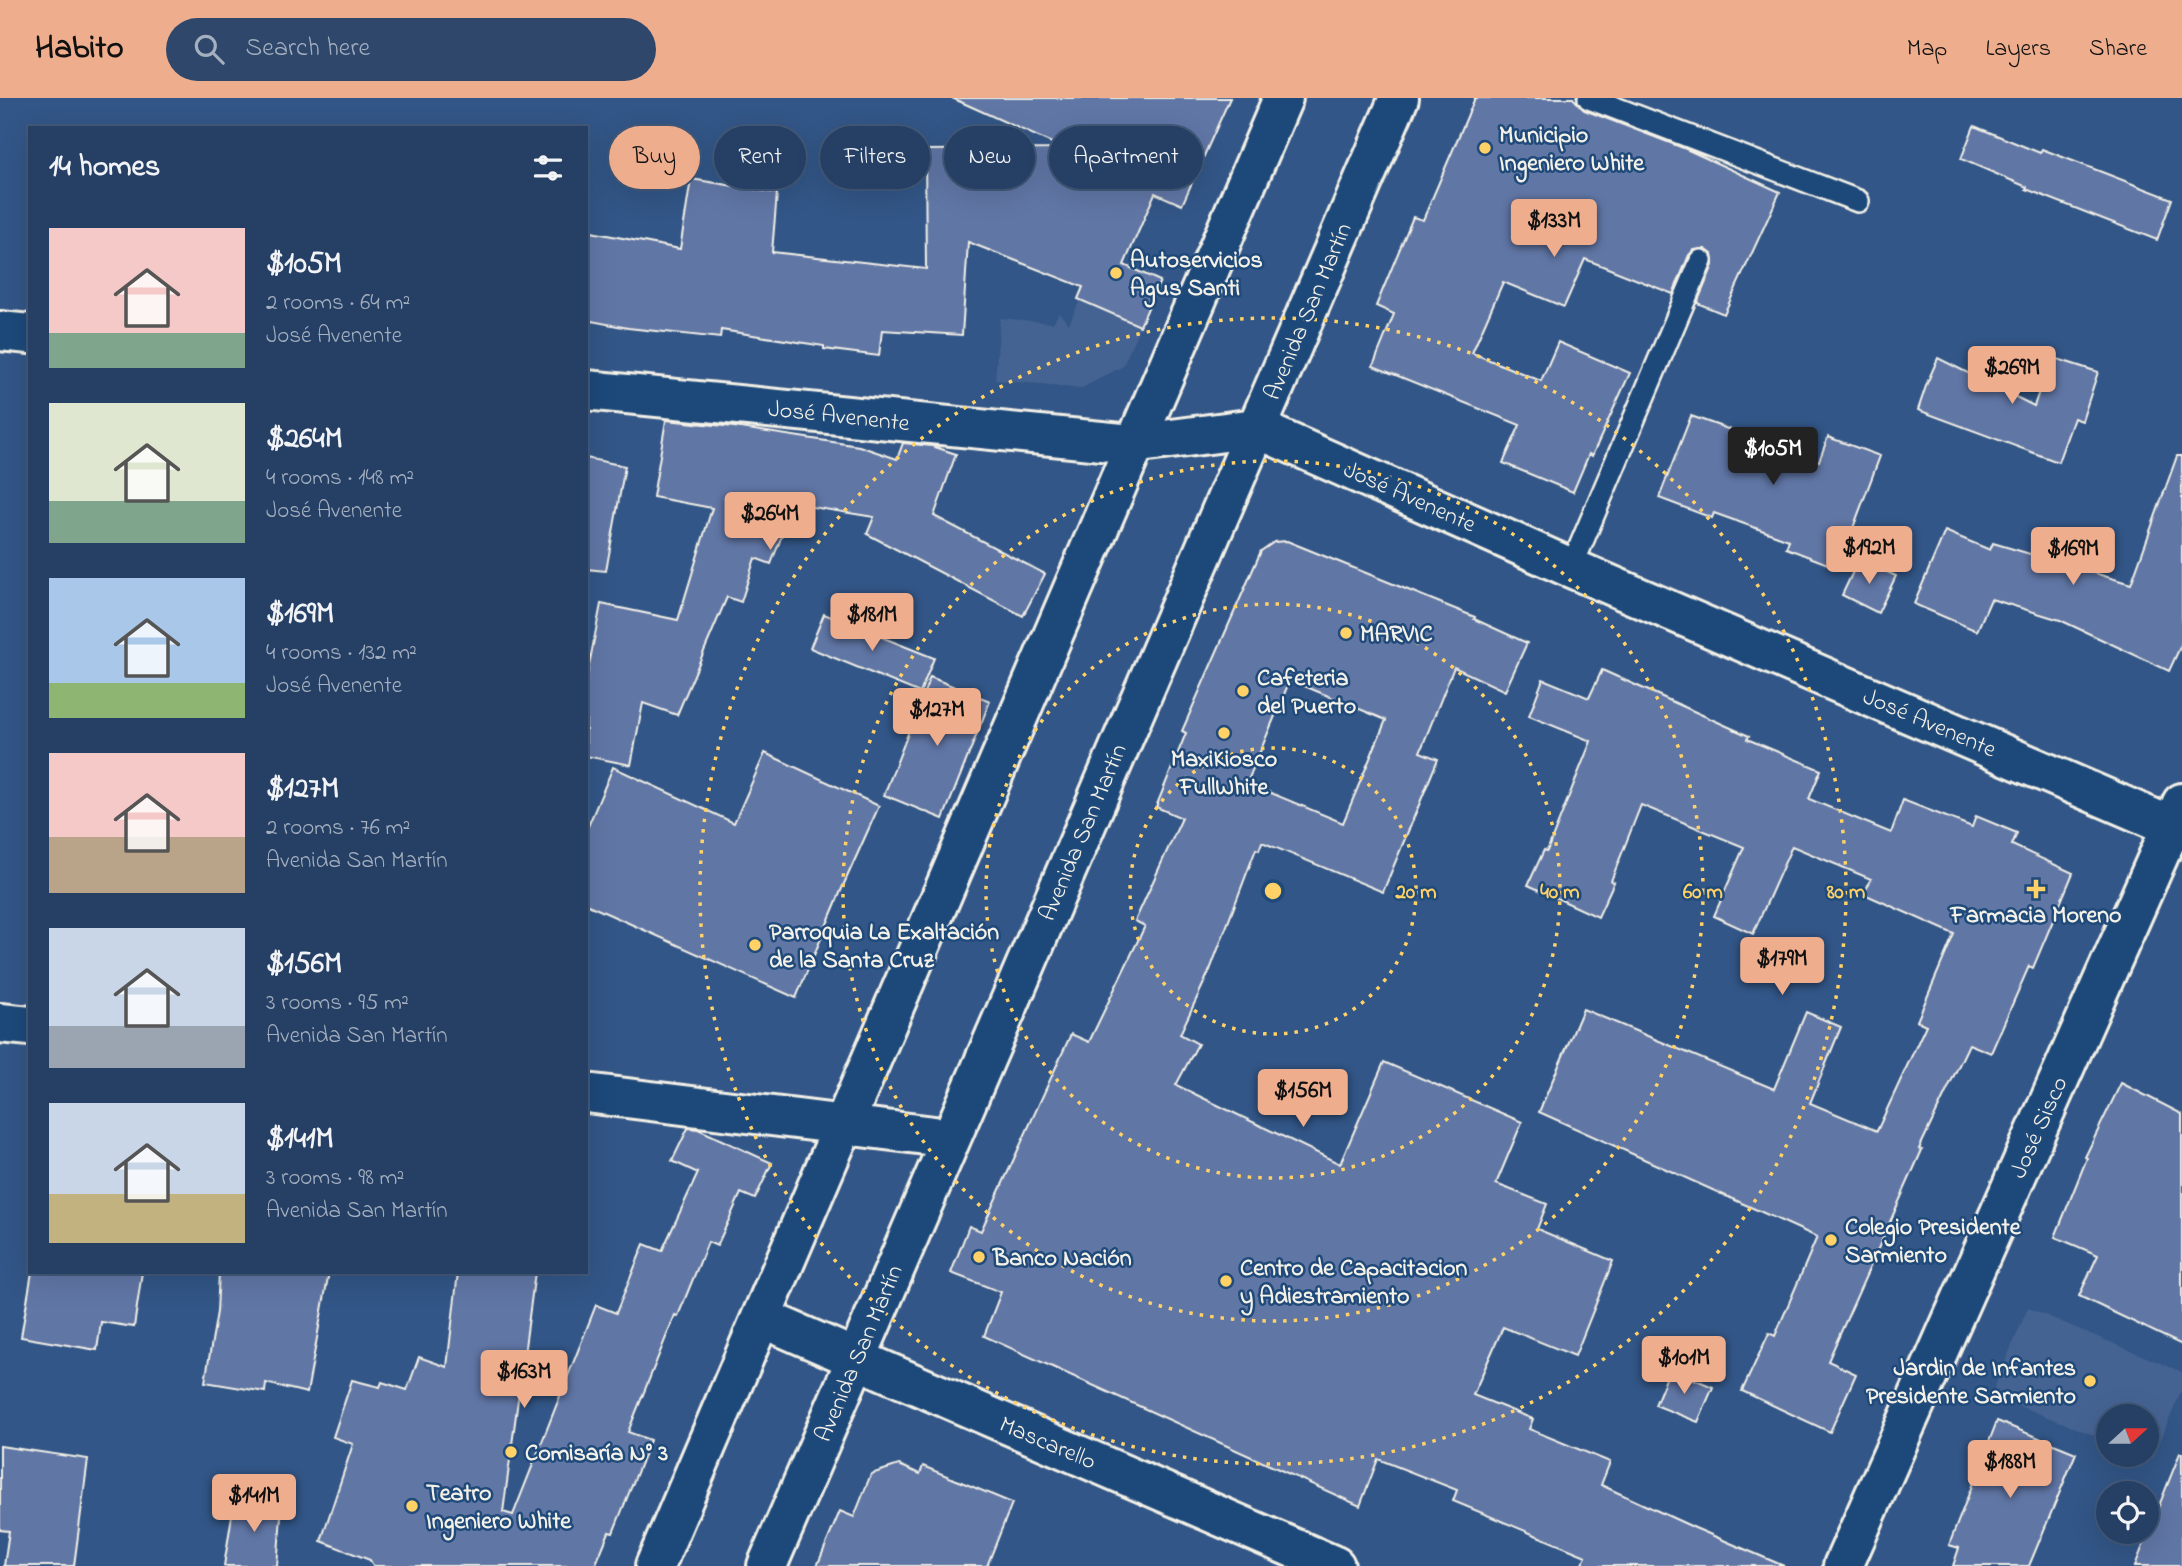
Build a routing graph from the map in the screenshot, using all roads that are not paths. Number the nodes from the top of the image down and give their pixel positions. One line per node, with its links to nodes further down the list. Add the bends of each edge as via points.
1 (1283, 98): 10 (street)
2 (1399, 98): 9 (street, Avenida San Martín)
3 (1588, 98): 4 (lane)
4 (1858, 201)
5 (1701, 261): 11 (lane)
6 (0, 331): 7 (street)
7 (28, 334)
8 (588, 390): 10 (street, José Avenente)
9 (1256, 428): 10 (street, José Avenente); 11 (street, José Avenente); 17 (street, Avenida San Martín)
10 (1132, 444): 16 (street)
11 (1571, 568): 12 (street, José Avenente)
12 (2179, 821): 23 (street, José Sisco)
13 (0, 1023): 14 (street)
14 (28, 1026)
15 (588, 1093): 16 (street)
16 (845, 1124): 17 (street); 18 (street)
17 (950, 1138): 19 (street, Avenida San Martín)
18 (761, 1318): 19 (street, Mascarello); 20 (street)
19 (856, 1358): 21 (street, Avenida San Martín); 22 (street, Mascarello)
20 (655, 1566)
21 (766, 1566)
22 (1335, 1566)
23 (1843, 1566)

